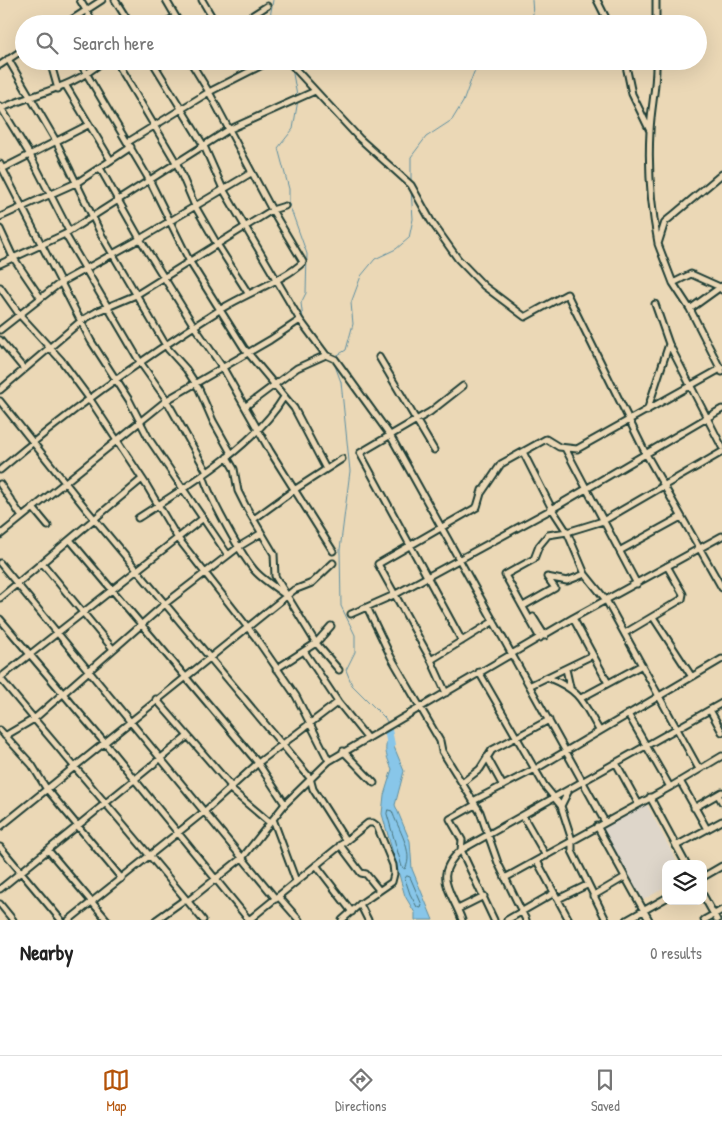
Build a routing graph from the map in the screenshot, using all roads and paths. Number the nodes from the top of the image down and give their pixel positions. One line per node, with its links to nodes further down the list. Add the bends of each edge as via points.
1 (80, 0): 9 (street)
2 (102, 0): 9 (street)
3 (115, 0): 12 (street)
4 (166, 0): 13 (street)
5 (202, 0): 14 (street)
6 (597, 0): 16 (street)
7 (656, 0): 17 (street)
8 (267, 6): 15 (street)
9 (87, 10): 10 (street); 11 (street)
10 (79, 15)
11 (90, 15)
12 (124, 15)
13 (175, 15)
14 (211, 15)
15 (254, 15)
16 (604, 15)
17 (656, 15)
18 (15, 55): 19 (street)
19 (8, 59): 20 (street); 36 (street)
20 (0, 65)
21 (53, 70): 33 (street)
22 (85, 70): 31 (street)
23 (93, 70): 31 (street)
24 (121, 70): 40 (street)
25 (157, 70): 38 (street)
26 (196, 70): 34 (street)
27 (252, 70): 34 (street)
28 (296, 70): 35 (street)
29 (627, 70): 42 (street, via 632,94)
30 (657, 70): 42 (street)
31 (88, 74): 32 (street); 44 (street)
32 (66, 86): 33 (street); 39 (street)
33 (58, 89): 36 (street)
34 (209, 92): 38 (street); 41 (street)
35 (315, 92): 41 (street); 122 (street, via 411,185 458,259 484,286 525,317 566,294)
36 (30, 97): 37 (street); 43 (street)
37 (0, 108): 46 (street)
38 (181, 109): 40 (street); 45 (street)
39 (88, 125): 43 (street); 47 (street)
40 (155, 126): 44 (street); 48 (street)
41 (228, 130): 45 (street); 51 (street)
42 (650, 131): 70 (street, via 651,210)
43 (56, 141): 46 (street); 54 (street)
44 (129, 144): 47 (street); 53 (street)
45 (204, 146): 48 (street); 55 (street)
46 (30, 155): 49 (street); 56 (street)
47 (110, 160): 50 (street)
48 (178, 164): 53 (street); 58 (street)
49 (1, 167): 60 (street)
50 (100, 168): 54 (street); 57 (street)
51 (251, 173): 55 (street); 61 (street)
52 (722, 174): 70 (street, via 665,222)
53 (150, 180): 57 (street); 64 (street)
54 (78, 182): 56 (street); 63 (street)
55 (223, 189): 58 (street); 65 (street)
56 (51, 196): 60 (street); 67 (street)
57 (117, 200): 63 (street); 68 (street)
58 (195, 206): 64 (street); 69 (street)
59 (285, 206): 61 (street)
60 (23, 208): 62 (street); 71 (street)
61 (272, 210): 65 (street); 78 (street, via 304,261)
62 (0, 217)
63 (92, 217): 67 (street); 72 (street)
64 (168, 221): 68 (street); 74 (street)
65 (246, 228): 69 (street); 78 (street)
66 (0, 229): 73 (street)
67 (67, 232): 71 (street); 76 (street)
68 (140, 239): 72 (street); 77 (street)
69 (217, 244): 74 (street); 83 (street)
70 (658, 244): 80 (street)
71 (42, 246): 73 (street); 79 (street)
72 (112, 254): 76 (street); 84 (street)
73 (13, 257): 75 (street); 85 (street)
74 (190, 262): 77 (street); 88 (street)
75 (0, 264)
76 (86, 268): 79 (street); 87 (street)
77 (164, 277): 84 (street); 93 (street)
78 (276, 280): 83 (street); 91 (street)
79 (60, 283): 85 (street); 92 (street)
80 (673, 283): 82 (street, via 690,274); 89 (street)
81 (0, 287): 90 (street)
82 (721, 288): 89 (street)
83 (248, 293): 88 (street)
84 (136, 295): 87 (street); 97 (street)
85 (40, 297): 90 (street)
86 (655, 304): 96 (street)
87 (107, 307): 92 (street); 102 (street)
88 (220, 309): 93 (street); 99 (street)
89 (690, 309): 105 (street)
90 (19, 314): 94 (street); 98 (street)
91 (300, 320): 99 (street); 100 (street)
92 (81, 321): 98 (street); 106 (street)
93 (194, 326): 97 (street); 103 (street)
94 (0, 330)
95 (0, 340): 104 (street)
96 (669, 344): 110 (street); 118 (street)
97 (166, 345): 102 (street); 107 (street)
98 (50, 348): 104 (street); 113 (street)
99 (247, 353): 103 (street); 108 (street)
100 (326, 355): 108 (street, via 297,368); 124 (street, via 335,359)
101 (379, 356): 120 (street)
102 (140, 362): 106 (street); 114 (street)
103 (223, 368): 107 (street); 116 (street)
104 (24, 369): 111 (street)
105 (721, 370): 110 (street)
106 (115, 379): 113 (street); 121 (street)
107 (196, 384): 114 (street); 133 (street)
108 (274, 385): 112 (street); 116 (street)
109 (463, 386): 120 (street)
110 (690, 386): 118 (street); 119 (street)
111 (0, 390)
112 (284, 397): 123 (street); 135 (street, via 294,408)
113 (89, 398): 125 (street); 126 (street)
114 (167, 400): 121 (street); 137 (street)
115 (0, 401): 125 (street)
116 (246, 406): 123 (street)
117 (722, 409): 119 (street)
118 (647, 411): 122 (street)
119 (707, 417): 127 (street); 132 (street)
120 (416, 419): 124 (street); 129 (street)
121 (140, 422): 126 (street); 143 (street)
122 (629, 422): 128 (street, via 577,449); 132 (street)
123 (259, 428): 133 (street); 144 (street)
124 (390, 435): 156 (street); 163 (street, via 360,453)
125 (33, 442): 136 (street); 139 (street)
126 (116, 442): 138 (street); 139 (street)
127 (722, 447)
128 (565, 448): 130 (street, via 546,439); 142 (street)
129 (434, 450)
130 (523, 452): 147 (street); 156 (street, via 501,464 482,491 477,508)
131 (722, 452): 141 (street)
132 (646, 454): 141 (street); 142 (street)
133 (229, 455): 137 (street); 152 (street, via 238,491)
134 (342, 460): 135 (street)
135 (326, 469): 144 (street)
136 (0, 470)
137 (205, 474): 143 (street); 164 (street, via 208,490)
138 (142, 479): 145 (street); 153 (street)
139 (66, 482): 146 (street); 153 (street)
140 (0, 484): 148 (street)
141 (663, 485): 149 (street); 154 (street)
142 (588, 488): 147 (street); 154 (street)
143 (182, 489): 145 (street); 151 (street)
144 (294, 490): 152 (street); 167 (street)
145 (158, 505): 150 (street); 161 (street)
146 (34, 508): 148 (street); 155 (street)
147 (552, 509): 157 (street); 169 (street)
148 (22, 517): 159 (street)
149 (681, 517): 165 (street); 166 (street)
150 (138, 518)
151 (202, 519): 161 (street); 168 (street)
152 (254, 519): 158 (street)
153 (96, 520): 162 (street); 174 (street)
154 (603, 520): 157 (street); 166 (street)
155 (48, 526)
156 (441, 530): 163 (street); 169 (street)
157 (567, 532): 176 (street); 177 (street, via 548,534 534,559)
158 (260, 534): 164 (street); 184 (street, via 274,554 275,576)
159 (0, 535)
160 (722, 536): 165 (street)
161 (177, 537): 174 (street); 175 (street)
162 (70, 541): 172 (street); 182 (street)
163 (409, 545): 178 (street); 183 (street, via 378,564)
164 (240, 546): 168 (street); 184 (street, via 256,572)
165 (700, 548): 173 (street); 181 (street)
166 (621, 550): 179 (street)
167 (333, 551)
168 (228, 555): 175 (street)
169 (458, 560): 178 (street); 195 (street)
170 (0, 563): 180 (street)
171 (333, 563): 184 (street, via 312,583)
172 (43, 564): 180 (street); 190 (street)
173 (667, 566): 179 (street); 192 (street, via 684,594 683,598)
174 (137, 570): 182 (street); 187 (street)
175 (206, 572): 187 (street); 198 (street)
176 (585, 574): 186 (street); 189 (street, via 567,581 547,577 554,588)
177 (505, 575): 189 (street); 201 (street)
178 (428, 576): 183 (street); 202 (street)
179 (637, 584): 186 (street)
180 (16, 585): 185 (street); 199 (street)
181 (722, 588)
182 (111, 590): 190 (street); 196 (street)
183 (394, 594): 188 (street); 210 (street)
184 (287, 596): 198 (street); 203 (street)
185 (0, 598)
186 (606, 600): 193 (street); 200 (street)
187 (166, 604): 196 (street); 209 (street)
188 (367, 606): 191 (street); 232 (street)
189 (525, 606): 201 (street)
190 (82, 612): 199 (street); 204 (street)
191 (351, 614)
192 (653, 617): 200 (street); 219 (street)
193 (573, 618): 201 (street); 208 (street)
194 (0, 619): 206 (street)
195 (494, 621): 202 (street); 207 (street)
196 (142, 623): 204 (street); 218 (street)
197 (331, 626): 203 (street)
198 (247, 628): 209 (street); 213 (street)
199 (56, 633): 206 (street); 216 (street)
200 (625, 633): 212 (street)
201 (543, 637): 207 (street)
202 (462, 641): 210 (street)
203 (316, 643): 205 (street); 215 (street)
204 (114, 649): 216 (street)
205 (304, 651): 213 (street); 230 (street)
206 (29, 654): 220 (street); 226 (street)
207 (513, 654): 217 (street); 223 (street)
208 (593, 655): 214 (street); 222 (street)
209 (211, 657): 218 (street); 248 (street)
210 (432, 660): 225 (street)
211 (722, 660): 219 (street)
212 (642, 665): 222 (street); 227 (street)
213 (276, 669): 238 (street)
214 (566, 669): 221 (street); 224 (street)
215 (339, 670)
216 (88, 672): 226 (street); 237 (street)
217 (479, 672): 225 (street); 246 (street)
218 (186, 676): 229 (street); 256 (street)
219 (692, 677): 227 (street)
220 (0, 678): 235 (street)
221 (548, 678): 223 (street); 224 (street)
222 (608, 683): 228 (street)
223 (531, 685): 236 (street)
224 (570, 687): 228 (street)
225 (446, 693): 232 (street)
226 (62, 694): 235 (street); 247 (street)
227 (659, 696): 234 (street); 239 (street)
228 (581, 698): 241 (street)
229 (156, 699): 237 (street); 244 (street)
230 (338, 702): 238 (street); 245 (street)
231 (722, 703): 233 (street)
232 (420, 709): 245 (street); 265 (street)
233 (710, 710): 239 (street); 242 (street)
234 (628, 714): 241 (street); 249 (street)
235 (34, 719): 243 (street); 258 (street)
236 (549, 720): 246 (street); 250 (street)
237 (129, 721): 247 (street); 254 (street)
238 (310, 722): 248 (street); 255 (street)
239 (676, 728): 249 (street); 260 (street)
240 (0, 730): 243 (street)
241 (599, 730): 250 (street)
242 (722, 732)
243 (5, 736): 270 (street, via 32,765)
244 (188, 736): 254 (street); 268 (street)
245 (366, 738): 251 (street)
246 (517, 738): 253 (street, via 495,748); 259 (street)
247 (104, 742): 258 (street); 262 (street)
248 (282, 744): 256 (street); 261 (street)
249 (647, 745): 257 (street); 269 (street)
250 (567, 750): 259 (street); 264 (street)
251 (343, 751): 255 (street); 266 (street)
252 (722, 756): 260 (street)
253 (487, 757): 265 (street, via 480,770); 267 (street)
254 (162, 758): 262 (street); 282 (street)
255 (329, 761): 261 (street)
256 (258, 763): 268 (street); 279 (street)
257 (616, 763): 264 (street); 277 (street)
258 (74, 766): 270 (street); 278 (street)
259 (535, 769): 267 (street); 274 (street)
260 (698, 769): 263 (street)
261 (310, 778): 279 (street); 294 (street, via 313,789)
262 (134, 780): 278 (street); 291 (street)
263 (680, 781): 269 (street); 281 (street)
264 (582, 782): 271 (street); 286 (street)
265 (462, 783): 276 (street)
266 (374, 784)
267 (503, 786): 276 (street)
268 (230, 787): 282 (street); 284 (street)
269 (670, 787): 273 (street)
270 (46, 788): 287 (street); 288 (street)
271 (569, 791): 274 (street); 280 (street)
272 (720, 793): 275 (street); 281 (street)
273 (650, 797): 277 (street); 296 (street)
274 (556, 798): 280 (street); 283 (street)
275 (722, 802)
276 (474, 803): 292 (street); 299 (street, via 450,819 462,840)
277 (638, 803): 286 (street)
278 (106, 804): 288 (street); 300 (street)
279 (285, 804): 284 (street)
280 (561, 806): 293 (street)
281 (694, 808): 290 (street)
282 (206, 811): 291 (street); 302 (street)
283 (523, 816): 292 (street); 301 (street)
284 (271, 821): 302 (street); 313 (street)
285 (722, 821): 290 (street)
286 (605, 822): 289 (street)
287 (0, 826)
288 (79, 826): 298 (street); 311 (street)
289 (598, 826): 293 (street); 309 (street)
290 (707, 829): 296 (street)
291 (178, 834): 300 (street); 312 (street)
292 (488, 835): 299 (street); 310 (street)
293 (572, 840): 301 (street); 314 (street, via 572,851)
294 (346, 841): 295 (street); 316 (street, via 368,823 377,826 394,874 392,882)
295 (340, 845): 305 (street); 316 (street)
296 (676, 846): 303 (street)
297 (0, 847): 307 (street)
298 (48, 850): 307 (street); 324 (street)
299 (461, 850): 318 (street); 328 (street, via 446,867 446,884)
300 (152, 856): 311 (street); 323 (street)
301 (546, 856): 304 (street)
302 (243, 858): 312 (street); 320 (street)
303 (684, 860)
304 (537, 861): 310 (street); 317 (street)
305 (316, 865): 313 (street); 332 (street)
306 (722, 866): 308 (street)
307 (21, 872): 315 (street); 335 (street)
308 (707, 875)
309 (625, 877): 319 (street); 329 (street)
310 (505, 878): 331 (street)
311 (122, 879): 324 (street)
312 (215, 880): 320 (street, via 249,920); 323 (street)
313 (296, 881): 320 (street)
314 (587, 885): 319 (street); 321 (street)
315 (0, 889)
316 (379, 890): 327 (street)
317 (554, 893): 321 (street); 331 (street)
318 (484, 896): 328 (street); 344 (street)
319 (593, 896): 348 (street)
320 (277, 897): 340 (street)
321 (558, 899): 347 (street)
322 (662, 900): 329 (street)
323 (186, 901): 338 (street); 339 (street)
324 (92, 902): 336 (street); 337 (street)
325 (707, 902): 333 (street)
326 (0, 904): 334 (street)
327 (360, 904): 332 (street); 342 (street)
328 (458, 909): 343 (street)
329 (644, 910): 349 (street); 350 (street)
330 (722, 910): 333 (street)
331 (521, 911): 345 (street); 346 (street)
332 (352, 912): 341 (street)
333 (716, 917): 351 (street)
334 (11, 919)
335 (61, 920)
336 (69, 920)
337 (107, 920)
338 (156, 920)
339 (203, 920)
340 (299, 920)
341 (342, 920)
342 (368, 920)
343 (462, 920)
344 (494, 920)
345 (507, 920)
346 (526, 920)
347 (569, 920)
348 (606, 920)
349 (627, 920)
350 (649, 920)
351 (704, 920)

